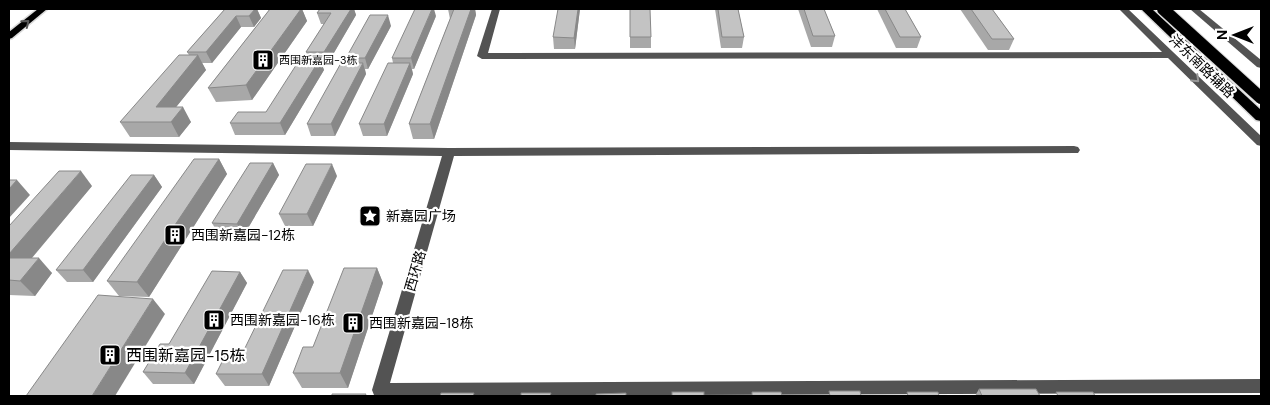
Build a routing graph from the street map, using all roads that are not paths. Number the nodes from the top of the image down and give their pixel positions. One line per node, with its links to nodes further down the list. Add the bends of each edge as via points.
1 (43, 9): 7 (main road, one-way to 1)
2 (496, 9): 8 (street, via 482,56)
3 (1123, 9): 8 (street, 沣东南路辅路)
4 (1146, 9): 11 (highway)
5 (1163, 9): 10 (highway, bridge)
6 (1194, 9): 9 (street)
7 (9, 36)
8 (1171, 55): 12 (street, 沣东南路辅路, one-way to 12)
9 (1261, 65)
10 (1261, 98)
11 (1261, 117)
12 (1261, 142)
13 (9, 146): 15 (street)
14 (1074, 150): 15 (street)
15 (449, 152): 16 (street, 西环路, via 380,390)
16 (1261, 386)

